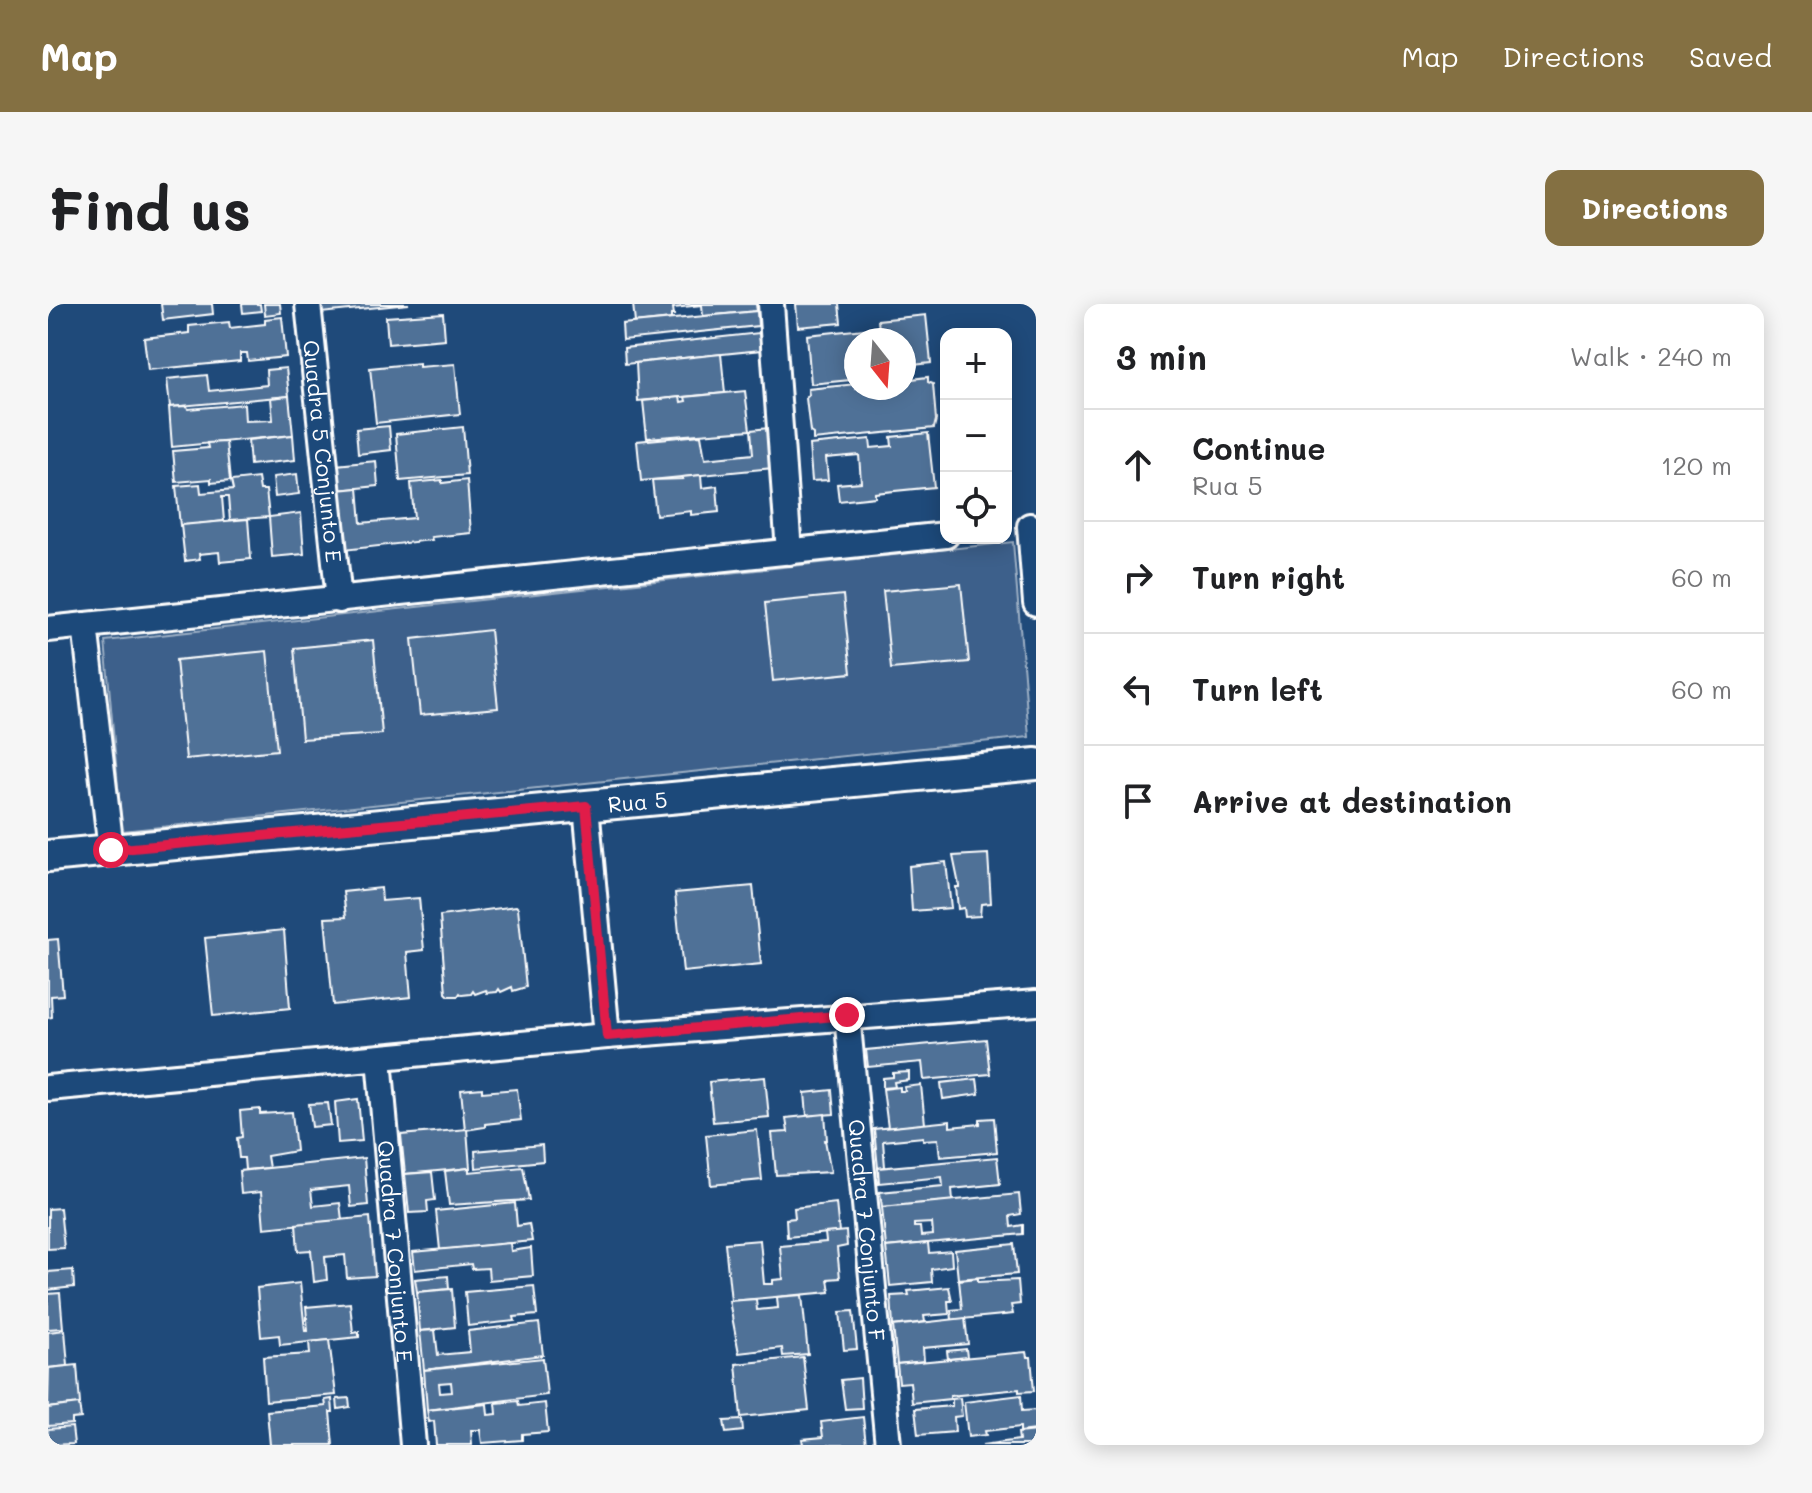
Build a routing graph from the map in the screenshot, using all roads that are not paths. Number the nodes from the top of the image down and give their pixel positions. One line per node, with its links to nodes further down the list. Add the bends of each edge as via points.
1 (308, 304): 6 (street, Quadra 5 Conjunto E)
2 (771, 304): 5 (street)
3 (1024, 527): 7 (street)
4 (940, 536): 5 (street)
5 (789, 552): 6 (street)
6 (339, 600): 8 (street)
7 (1036, 603)
8 (85, 625): 9 (street); 12 (street)
9 (48, 629)
10 (1036, 764): 11 (street, Rua 5)
11 (586, 806): 12 (street, Rua 5); 16 (street)
12 (111, 850): 13 (street, Rua 5)
13 (48, 856)
14 (1036, 1003): 15 (street)
15 (847, 1015): 16 (street); 20 (street, Quadra 7 Conjunto F)
16 (607, 1036): 17 (street)
17 (379, 1058): 18 (street); 19 (street, Quadra 7 Conjunto E)
18 (48, 1088)
19 (413, 1445)
20 (888, 1445)

